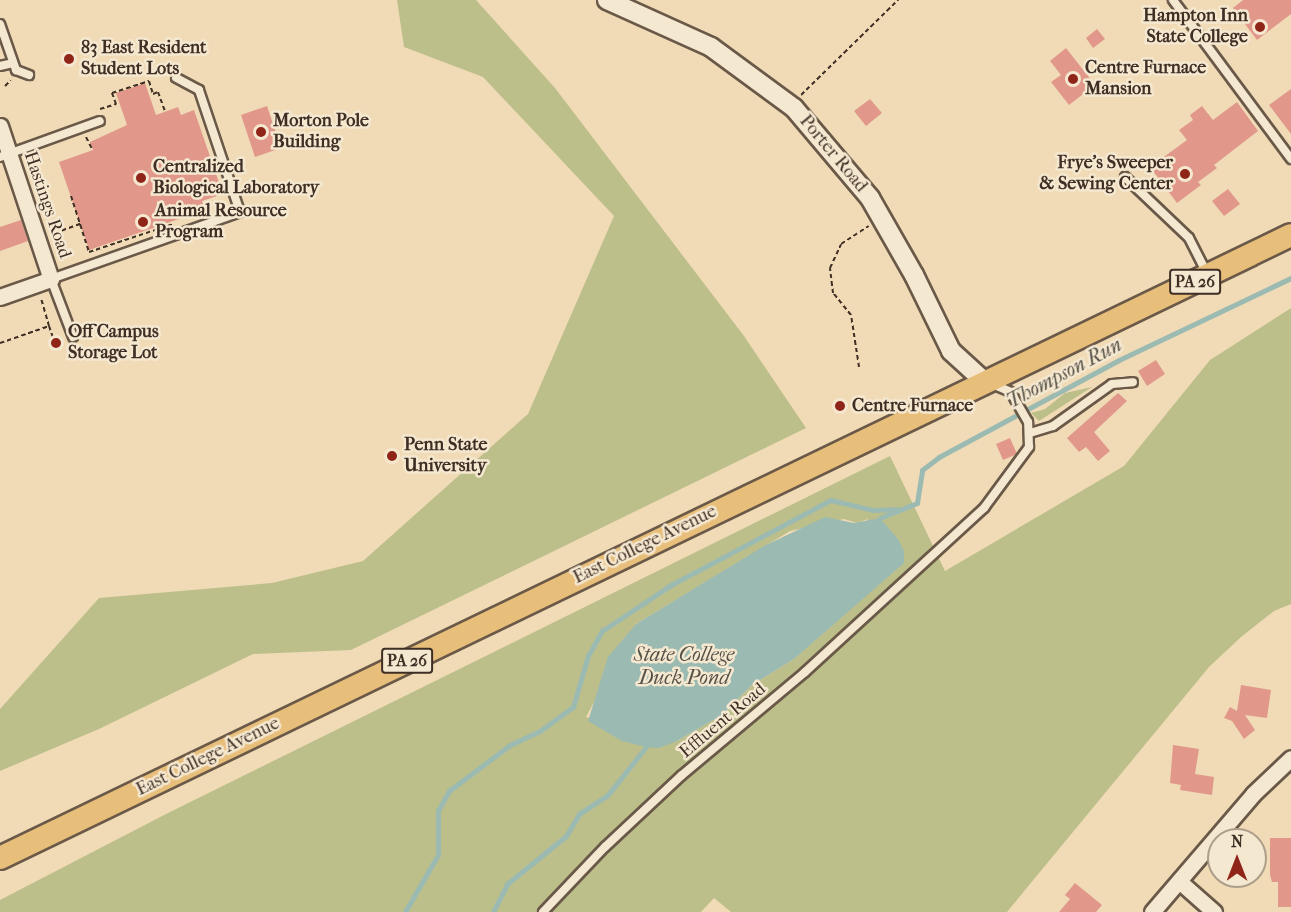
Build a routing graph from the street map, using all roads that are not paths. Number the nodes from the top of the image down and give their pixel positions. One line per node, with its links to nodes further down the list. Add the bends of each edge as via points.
1 (607, 0): 18 (street, Porter Road, via 711,47 790,105 844,163 882,218 951,351)
2 (1173, 0): 11 (lane)
3 (0, 24): 4 (lane)
4 (13, 63): 5 (lane); 6 (lane, via 19,72)
5 (0, 66)
6 (29, 75)
7 (176, 78): 15 (lane, via 199,90 240,212)
8 (100, 121): 10 (lane)
9 (0, 126): 10 (street, Hastings Road)
10 (5, 155): 15 (street, Hastings Road)
11 (1291, 159)
12 (1125, 177): 14 (lane, via 1189,238)
13 (1291, 235): 14 (main road, East College Avenue / PA 26)
14 (1208, 276): 18 (main road, East College Avenue / PA 26)
15 (51, 279): 16 (street, Hastings Road); 17 (lane)
16 (0, 297)
17 (73, 337)
18 (985, 382): 20 (lane, via 1013,396); 22 (main road, East College Avenue / PA 26)
19 (1133, 382): 20 (lane, via 1112,384 1053,426)
20 (1030, 433): 24 (lane, Effluent Road, via 1022,462 984,508 806,672 682,775)
21 (1291, 758): 23 (street, via 1253,794)
22 (0, 858)
23 (1179, 881): 25 (street); 26 (street)
24 (543, 912)
25 (1152, 912)
26 (1214, 912)

